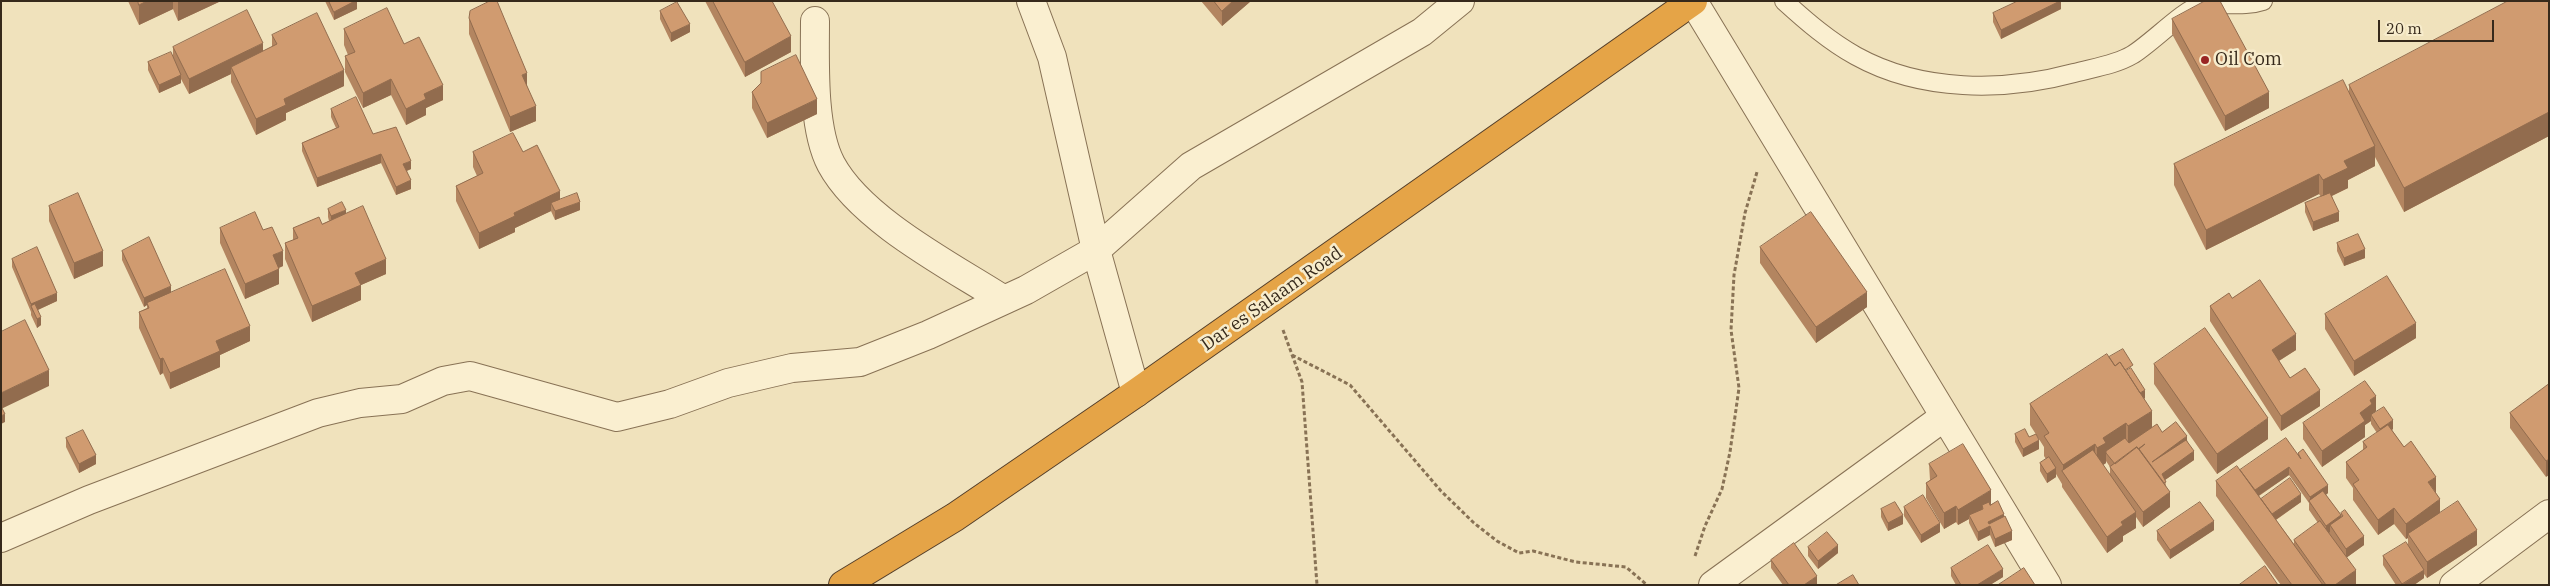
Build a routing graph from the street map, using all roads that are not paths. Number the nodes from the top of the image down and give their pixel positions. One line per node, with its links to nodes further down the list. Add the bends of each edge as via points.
1 (1031, 1): 7 (street, via 1052,57)
2 (1460, 1): 7 (street, via 1422,32 1191,166)
3 (1693, 1): 9 (highway, Dar es Salaam Road); 10 (street)
4 (1784, 1): 5 (lane, via 1817,30 1856,56 1920,79 1966,86 2042,81 2105,64 2131,56 2197,6 2245,5)
5 (2262, 1)
6 (815, 21): 8 (street, via 817,104 822,138 831,164 850,192 898,232)
7 (1096, 250): 8 (street); 9 (street)
8 (1004, 300): 12 (street, via 860,362 792,368 728,383 670,404 617,418 470,376 443,381 402,399 360,403 318,413 89,500)
9 (1136, 393): 13 (highway, Dar es Salaam Road, via 955,517)
10 (1944, 417): 14 (street); 15 (street)
11 (2548, 517): 16 (street)
12 (1, 538)
13 (843, 585)
14 (1713, 585)
15 (2047, 585)
16 (2454, 585)

